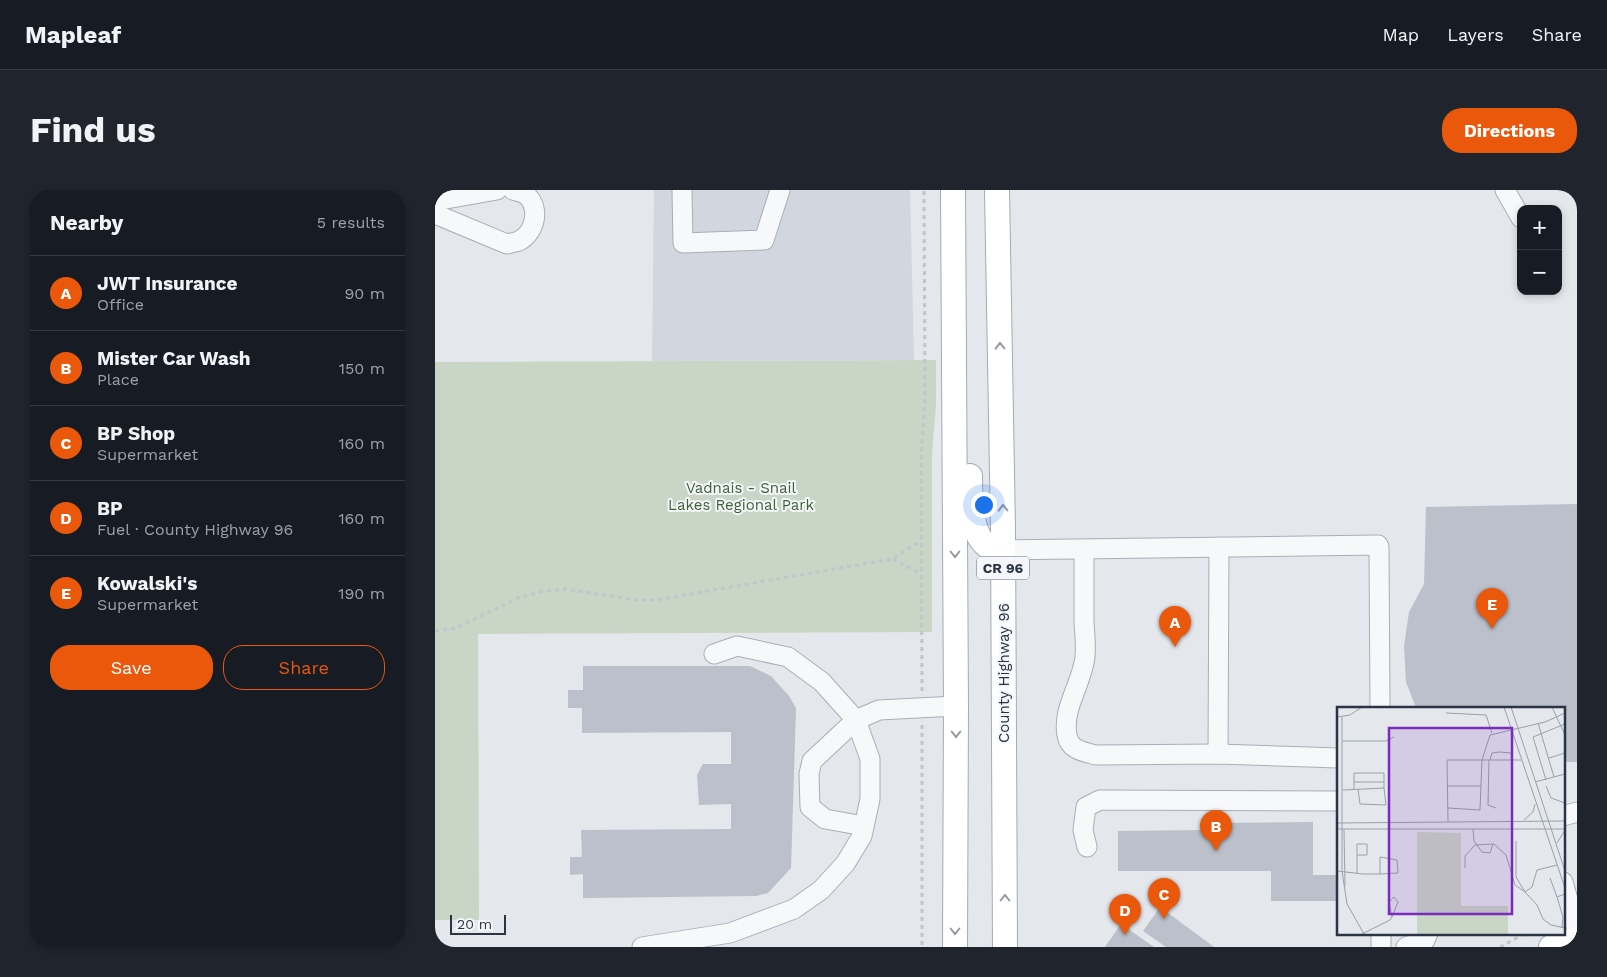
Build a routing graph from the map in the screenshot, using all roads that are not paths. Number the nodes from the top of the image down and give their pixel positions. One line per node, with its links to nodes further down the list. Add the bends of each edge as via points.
1 (497, 190): 8 (street)
2 (513, 190): 10 (street, via 525,194 533,205 535,219 529,232 507,244)
3 (682, 190): 4 (street, via 683,243 764,240)
4 (780, 190)
5 (953, 190): 11 (main road, CR 96)
6 (997, 190): 13 (main road, County Highway 96 / CR 96, one-way to 6)
7 (1505, 190): 9 (street)
8 (435, 201)
9 (1517, 211)
10 (435, 214)
11 (954, 226): 13 (main road, via 969,331 972,513 984,544); 16 (main road, CR 96, one-way to 16)
12 (1219, 547): 14 (street); 17 (street, via 1378,545); 19 (street)
13 (1003, 550): 14 (street); 31 (main road, County Highway 96 / CR 96, one-way to 13)
14 (1083, 550): 19 (street, via 1085,656 1067,718 1067,736 1072,747 1096,755)
15 (714, 654): 18 (street, via 737,646 788,657 823,682)
16 (956, 706): 18 (street, via 879,710); 30 (main road, CR 96, one-way to 30)
17 (1380, 707)
18 (856, 720): 22 (street, via 870,759 870,799); 22 (street, via 812,761 810,807 825,819)
19 (1218, 754): 20 (street)
20 (1337, 758)
21 (1337, 801): 23 (street, via 1100,800 1086,807 1083,830)
22 (864, 826): 29 (street, via 862,836 845,864 821,890 794,909 730,933)
23 (1087, 847)
24 (1565, 889): 25 (street)
25 (1577, 930)
26 (1381, 934): 32 (street)
27 (1428, 934): 33 (street, via 1425,940)
28 (1577, 939): 34 (main road)
29 (642, 947)
30 (955, 947)
31 (1005, 947)
32 (1381, 947)
33 (1407, 947)
34 (1551, 947)

